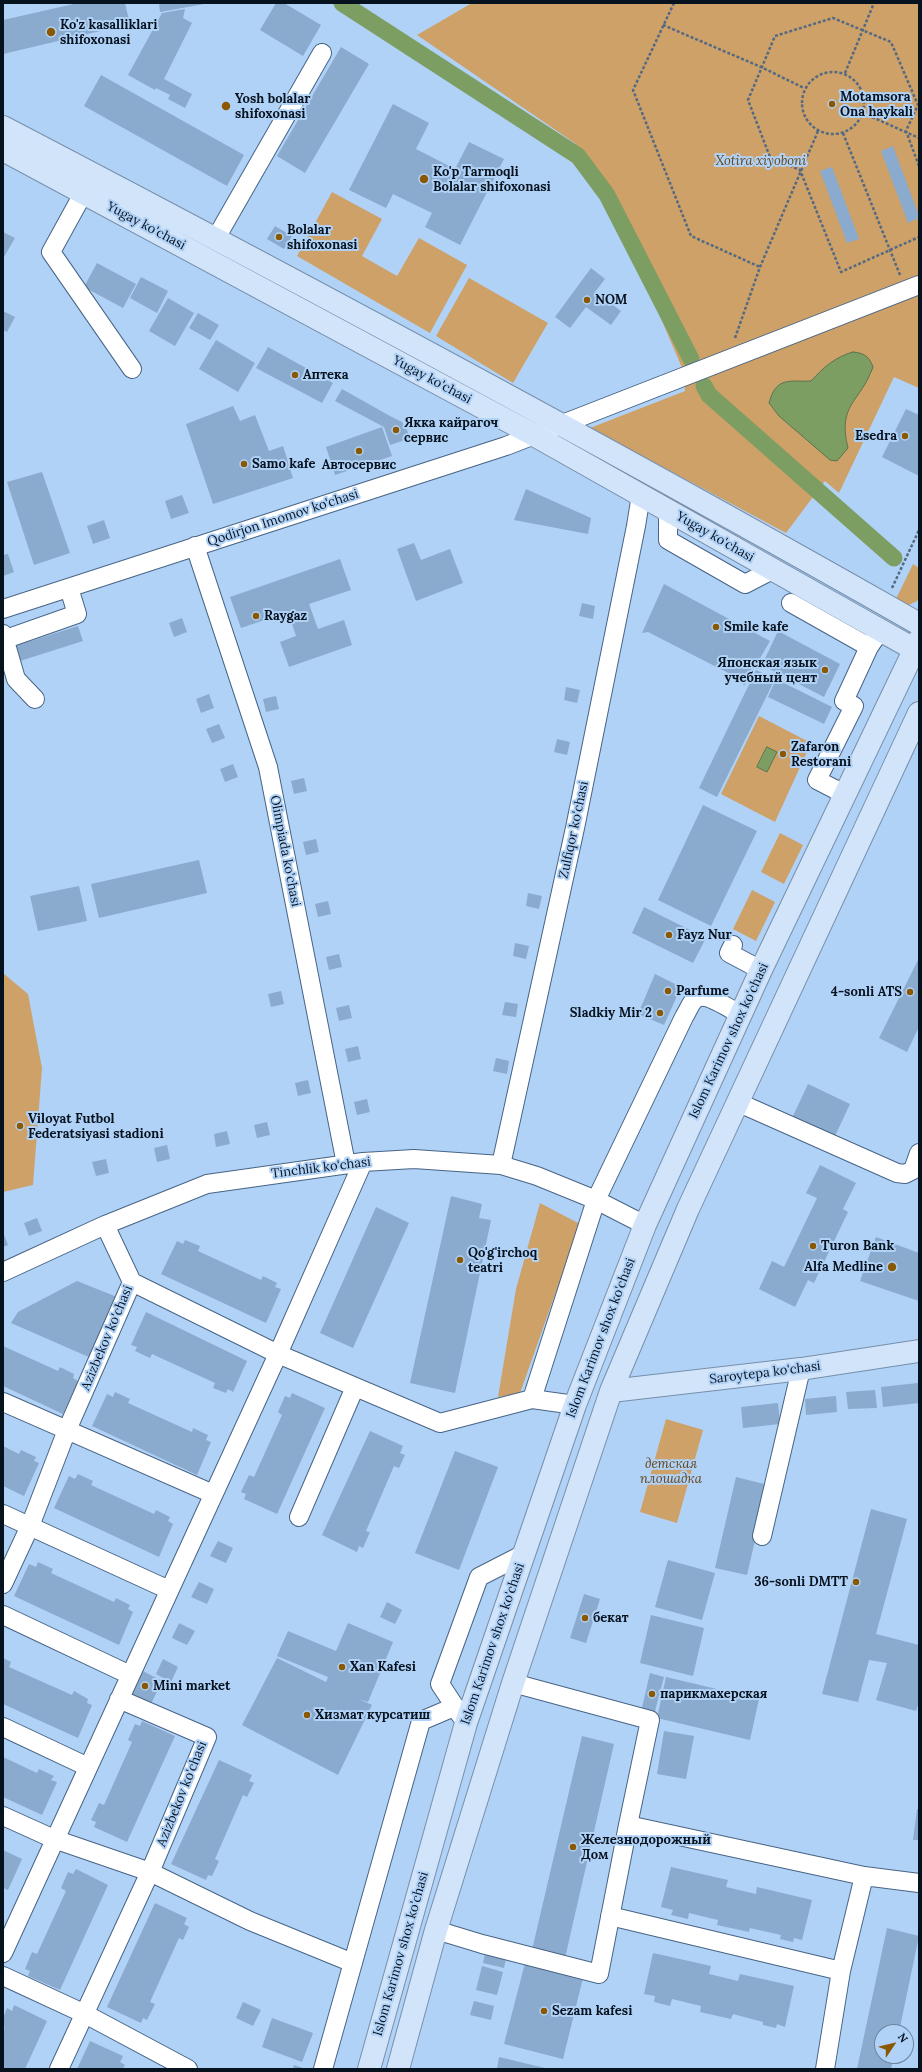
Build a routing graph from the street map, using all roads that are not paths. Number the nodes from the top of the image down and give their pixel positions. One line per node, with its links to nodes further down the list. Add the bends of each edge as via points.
1 (322, 53): 5 (street)
2 (3, 127): 5 (main road, Yugay ko'chasi)
3 (3, 150): 4 (main road, Yugay ko'chasi)
4 (84, 192): 7 (street, via 51,252); 9 (main road, Yugay ko'chasi)
5 (216, 238): 8 (main road, Yugay ko'chasi)
6 (913, 288): 8 (street, Qodirjon Imomov ko'chasi)
7 (132, 369)
8 (561, 424): 9 (street, Qodirjon Imomov ko'chasi); 15 (main road, Yugay ko'chasi)
9 (534, 435): 10 (main road, Yugay ko'chasi); 11 (street, Qodirjon Imomov ko'chasi)
10 (641, 495): 17 (main road, Yugay ko'chasi, via 772,570); 28 (street, Zulfiqor ko'chasi, via 575,828)
11 (195, 546): 12 (street, Qodirjon Imomov ko'chasi); 27 (street, Olimpiada ko'chasi, via 268,766)
12 (69, 588): 14 (street, Qodirjon Imomov ko'chasi); 16 (street, via 77,614)
13 (791, 603): 17 (street)
14 (3, 609)
15 (919, 624)
16 (4, 638): 19 (street, via 16,679)
17 (874, 639): 18 (main road, Yugay ko'chasi); 21 (street, via 844,701 854,706 817,780)
18 (918, 647): 21 (main road, Islom Karimov shox ko'chasi)
19 (35, 699)
20 (919, 713): 25 (main road)
21 (846, 795): 23 (main road, Islom Karimov shox ko'chasi)
22 (733, 945): 23 (street, via 729,953)
23 (761, 970): 24 (main road, Islom Karimov shox ko'chasi)
24 (741, 1015): 29 (street, via 702,997 692,1003); 31 (main road, Islom Karimov shox ko'chasi)
25 (737, 1102): 26 (street, via 897,1173 905,1174 913,1170); 38 (main road, via 688,1209)
26 (919, 1153)
27 (354, 1163): 28 (street, Tinchlik ko'chasi, via 414,1159); 30 (street, Tinchlik ko'chasi, via 207,1184); 35 (street)
28 (501, 1165): 29 (street, Tinchlik ko'chasi, via 537,1176)
29 (596, 1200): 31 (street, Tinchlik ko'chasi); 39 (street)
30 (106, 1225): 32 (street, Tinchlik ko'chasi); 33 (street, Azizbekov ko'chasi)
31 (646, 1225): 41 (main road, Islom Karimov shox ko'chasi)
32 (3, 1272)
33 (132, 1282): 35 (street); 42 (street, Azizbekov ko'chasi)
34 (919, 1351): 36 (main road, Saroytepa ko'chasi)
35 (278, 1354): 37 (street); 43 (street)
36 (801, 1369): 38 (main road, Saroytepa ko'chasi); 47 (street)
37 (355, 1387): 39 (street, via 440,1424); 45 (street)
38 (611, 1391): 53 (main road)
39 (532, 1399): 41 (street)
40 (3, 1402): 42 (street)
41 (575, 1405): 48 (main road, Islom Karimov shox ko'chasi)
42 (67, 1430): 43 (street); 46 (street, Azizbekov ko'chasi)
43 (214, 1494): 50 (street)
44 (3, 1514): 46 (street)
45 (298, 1517)
46 (30, 1526): 49 (street, Azizbekov ko'chasi); 50 (street)
47 (762, 1536)
48 (522, 1555): 55 (main road, Islom Karimov shox ko'chasi); 55 (street, via 479,1577 440,1684)
49 (3, 1584)
50 (169, 1590): 52 (street)
51 (3, 1615): 52 (street)
52 (130, 1675): 54 (street)
53 (513, 1683): 59 (street, via 650,1720); 65 (main road)
54 (119, 1699): 57 (street); 61 (street, Azizbekov ko'chasi, via 207,1737)
55 (460, 1715): 67 (street, via 421,1721); 70 (main road, Islom Karimov shox ko'chasi)
56 (3, 1727): 57 (street)
57 (88, 1767): 60 (street)
58 (3, 1816): 60 (street)
59 (628, 1825): 62 (street); 64 (street)
60 (54, 1839): 61 (street); 66 (street)
61 (150, 1872): 67 (street, via 250,1921); 71 (street, Azizbekov ko'chasi)
62 (864, 1876): 63 (street); 68 (street)
63 (919, 1883)
64 (610, 1916): 65 (street, via 598,1974); 68 (street)
65 (436, 1930): 72 (main road)
66 (3, 1953)
67 (353, 1963): 75 (street)
68 (841, 1971): 78 (street)
69 (3, 1976): 71 (street)
70 (384, 2011): 72 (main road, via 389,2025 403,2027); 76 (main road, Islom Karimov shox ko'chasi)
71 (85, 2014): 73 (street, Azizbekov ko'chasi); 74 (street)
72 (411, 2022): 77 (main road)
73 (59, 2069)
74 (188, 2069)
75 (323, 2069)
76 (369, 2069)
77 (398, 2069)
78 (825, 2069)

